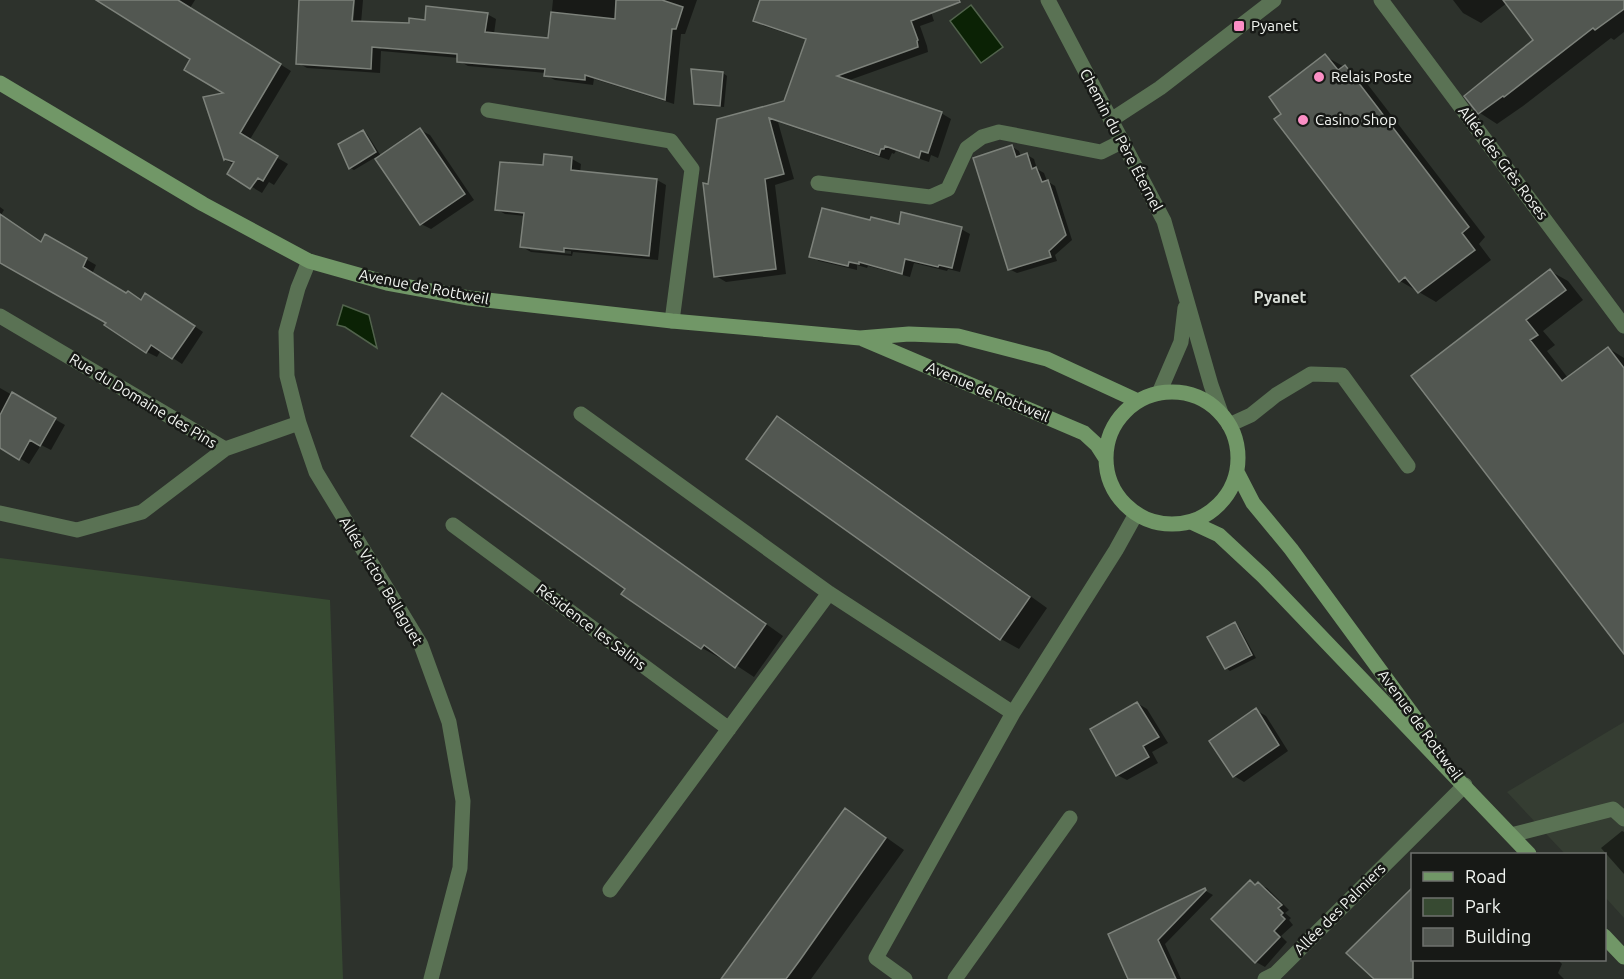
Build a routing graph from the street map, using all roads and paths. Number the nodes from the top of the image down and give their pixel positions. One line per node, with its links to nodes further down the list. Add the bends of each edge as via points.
1 (1048, 0): 6 (street, Chemin du Père Éternel)
2 (1274, 0): 6 (street, via 1160,88)
3 (1381, 0): 13 (street, Allée des Grès Roses)
4 (0, 83): 9 (main road, Avenue de Rottweil, via 203,204)
5 (488, 110): 12 (street, via 671,141 692,169)
6 (1111, 120): 7 (street, Chemin du Père Éternel)
7 (1123, 141): 8 (street, via 1101,152 999,132 982,137 967,148 948,189 930,197); 10 (street, Chemin du Père Éternel, via 1164,221)
8 (818, 183)
9 (309, 261): 12 (main road, Avenue de Rottweil, via 387,283 469,298); 19 (street, Allée Victor Bellaguet, via 286,332 287,376)
10 (1183, 284): 15 (street, Chemin du Père Éternel, via 1185,315 1181,342); 18 (street, Chemin du Père Éternel, via 1211,385)
11 (0, 316): 20 (street, Rue du Domaine des Pins)
12 (672, 321): 14 (main road, Avenue de Rottweil)
13 (1624, 326)
14 (860, 338): 16 (main road, Avenue de Rottweil, via 958,336 1047,360); 21 (main road, Avenue de Rottweil, via 1084,433)
15 (1159, 393): 16 (main road); 18 (main road, via 1181,392 1203,399)
16 (1138, 401): 21 (main road, via 1121,416 1110,435)
17 (581, 414): 28 (street)
18 (1225, 419): 22 (street, via 1251,415 1311,374 1342,375); 23 (main road, via 1233,430 1238,451)
19 (298, 423): 20 (street); 39 (street, Allée Victor Bellaguet, via 316,472 421,645 449,722 463,801 460,868)
20 (225, 449): 24 (street, Rue du Domaine des Pins, via 142,512 77,530)
21 (1106, 459): 25 (main road, via 1109,480 1120,499)
22 (1408, 466)
23 (1237, 472): 26 (main road, via 1229,492 1216,508); 31 (main road, Avenue de Rottweil, via 1253,503)
24 (0, 513)
25 (1136, 514): 26 (main road, via 1156,522); 29 (street)
26 (1191, 522): 31 (main road, Avenue de Rottweil, via 1219,535 1264,577)
27 (453, 525): 30 (street, Résidence les Salins)
28 (829, 592): 29 (street); 30 (street)
29 (1013, 713): 40 (street, via 876,958)
30 (729, 729): 36 (street)
31 (1465, 785): 34 (main road); 42 (street, Allée des Palmiers, via 1275,974)
32 (1620, 810): 34 (street)
33 (1070, 818): 41 (street)
34 (1511, 835): 35 (main road)
35 (1527, 853)
36 (610, 890)
37 (1606, 937): 38 (main road)
38 (1624, 957)
39 (431, 979)
40 (905, 979)
41 (955, 979)
42 (1265, 979)

